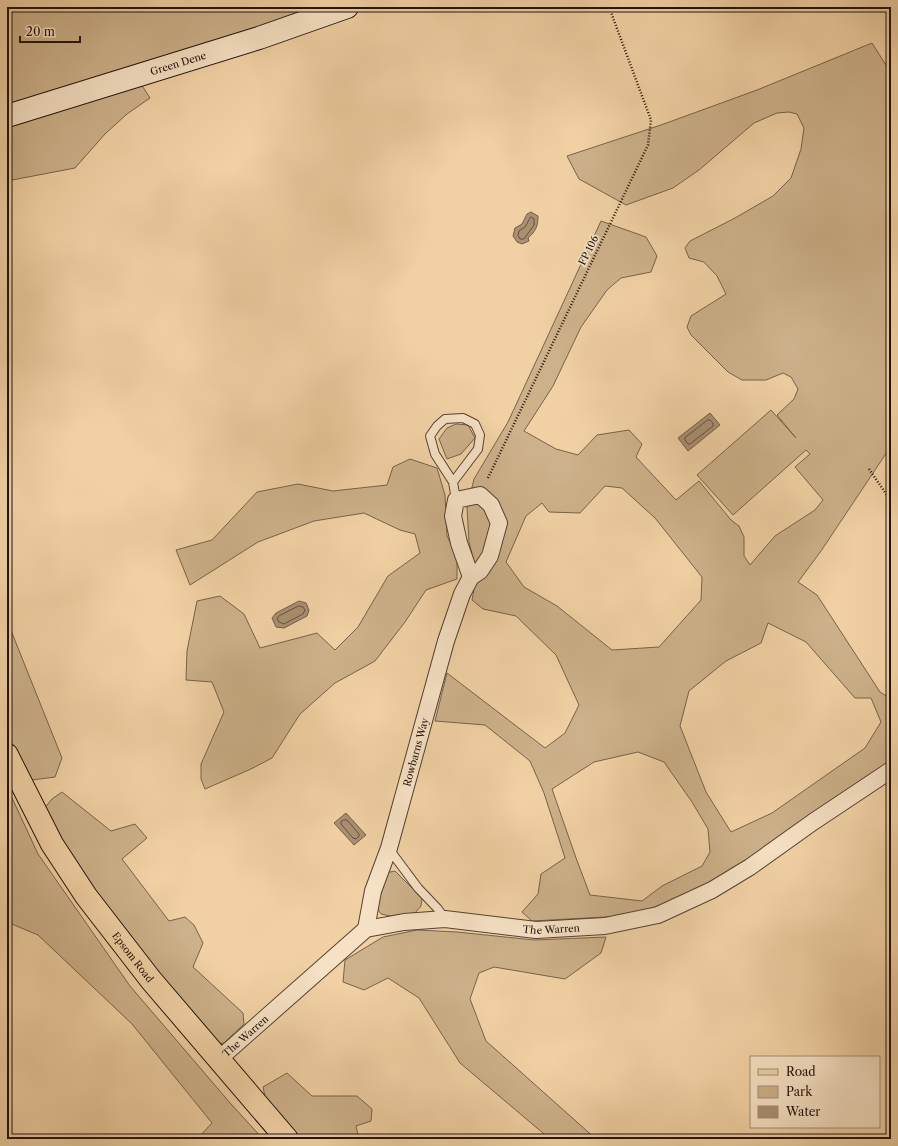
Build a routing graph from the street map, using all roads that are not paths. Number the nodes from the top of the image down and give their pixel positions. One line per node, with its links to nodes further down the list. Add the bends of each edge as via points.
1 (348, 7): 2 (street, Green Dene, via 259,38)
2 (7, 116)
3 (452, 482): 3 (lane, via 478,449 480,435 475,424 463,418 446,419 430,436 436,454); 4 (lane)
4 (456, 500): 5 (street, via 453,516 458,543); 5 (street, Rowbarns Way, via 480,495 491,505 499,523 490,556 480,571)
5 (471, 577): 8 (street, Rowbarns Way, via 462,594 446,641)
6 (7, 755): 11 (main road, Epsom Road, via 52,844 86,896 151,980)
7 (891, 770): 9 (street, The Warren, via 750,867 712,890 658,915 605,926 536,930)
8 (388, 848): 9 (lane); 10 (street, Rowbarns Way, via 373,890)
9 (445, 919): 10 (street, The Warren, via 404,922)
10 (366, 929): 11 (street, The Warren)
11 (219, 1059): 12 (main road, Epsom Road)
12 (288, 1139)

